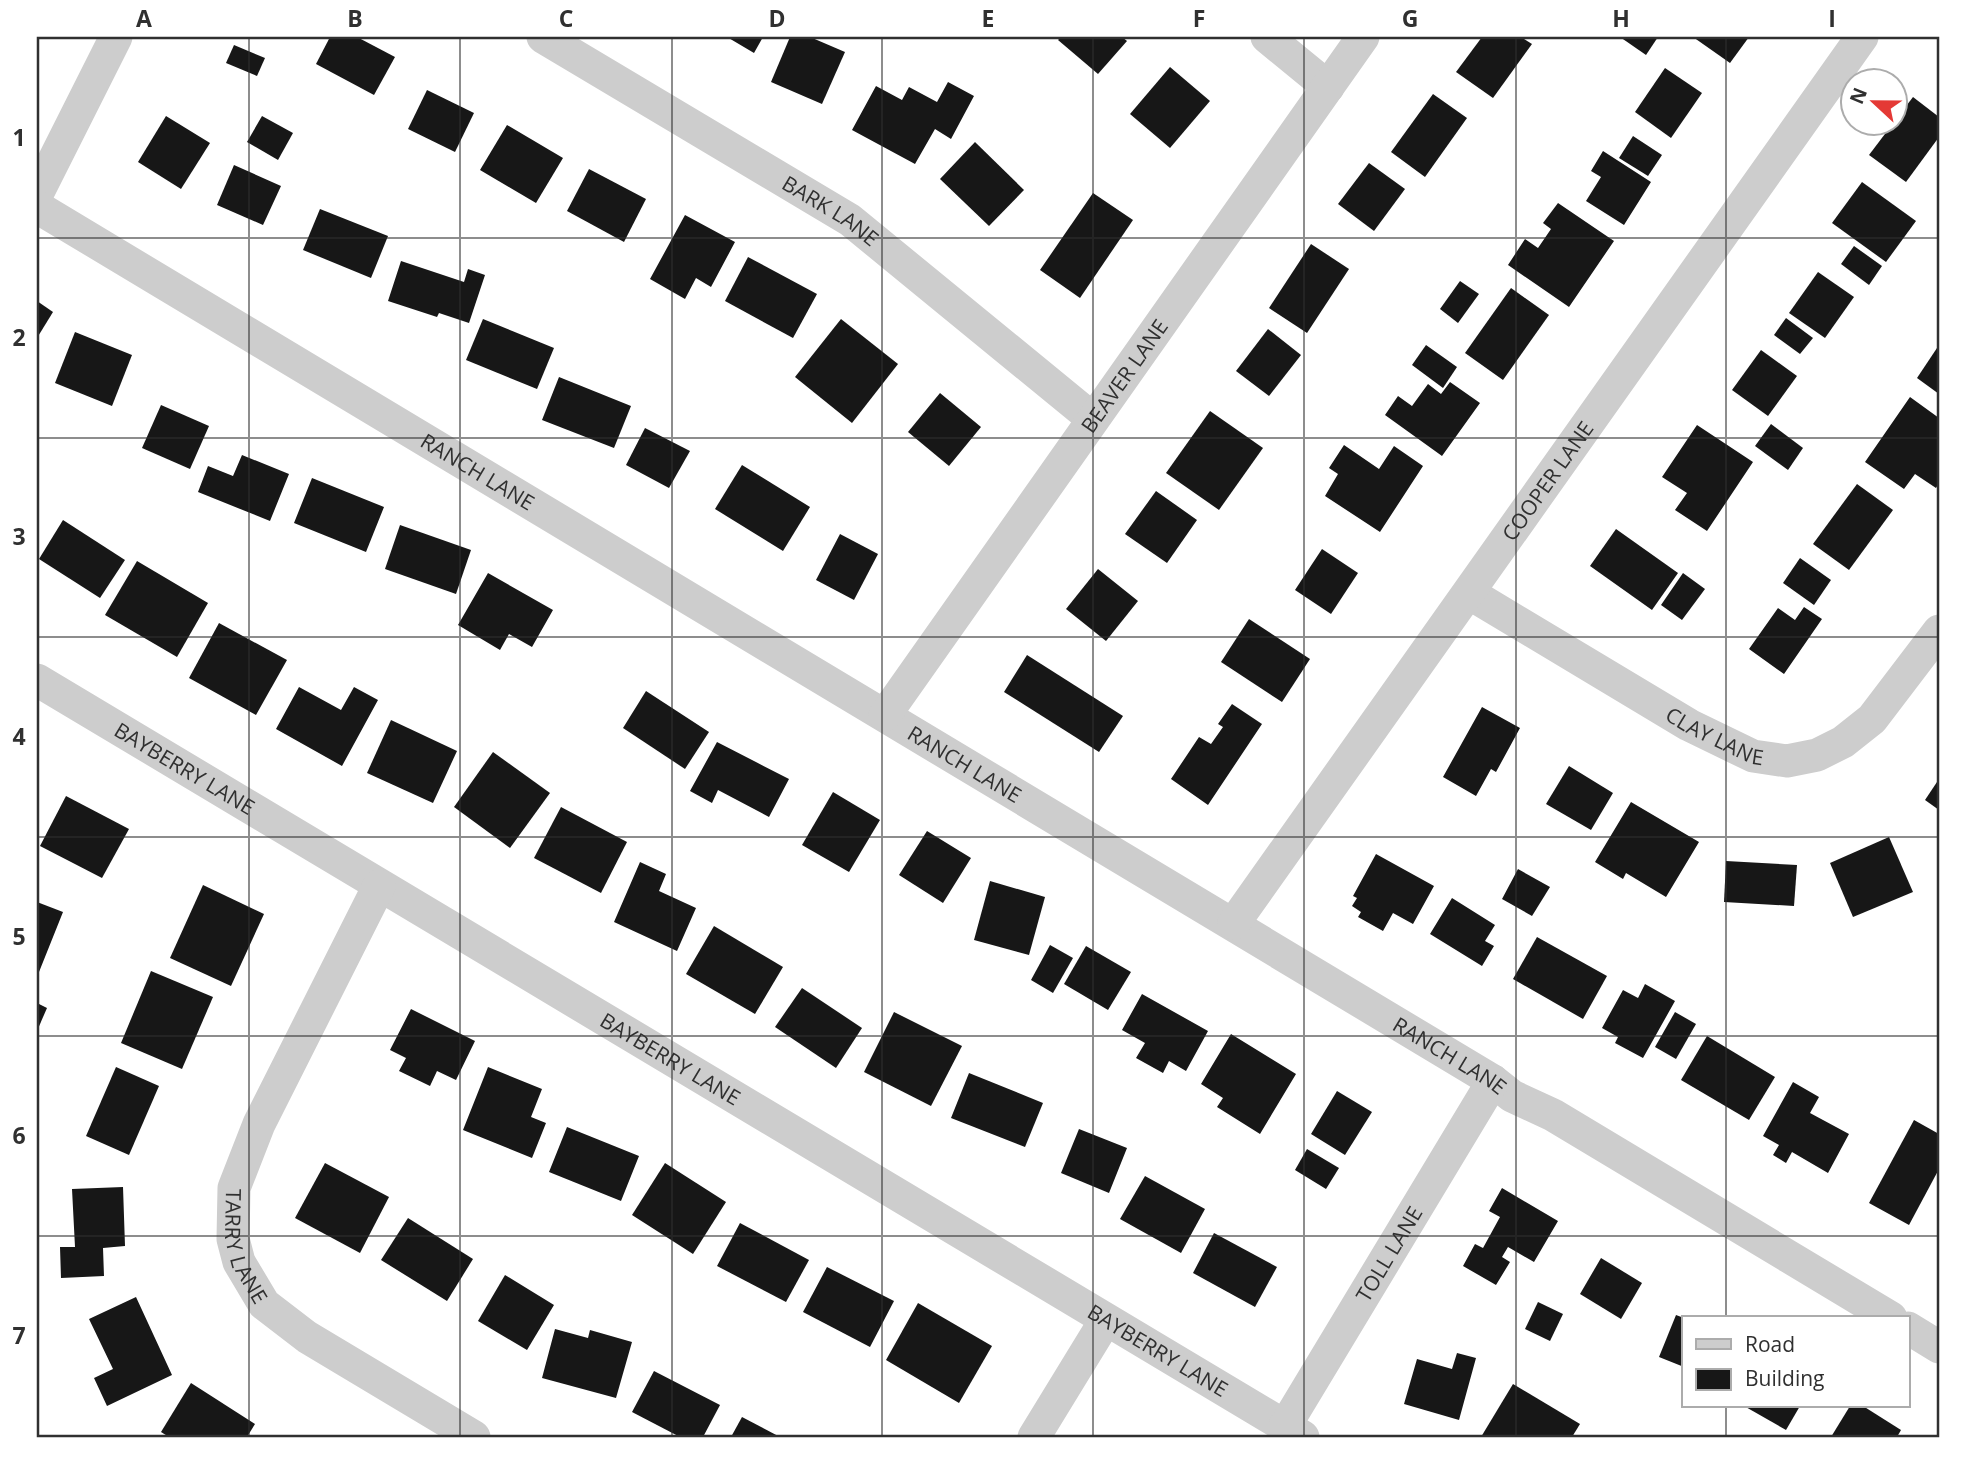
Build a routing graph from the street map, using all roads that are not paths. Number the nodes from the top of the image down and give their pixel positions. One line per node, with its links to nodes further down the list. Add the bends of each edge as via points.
1 (116, 37): 7 (street)
2 (543, 37): 9 (street, BARK LANE, via 850,220)
3 (1267, 37): 6 (street)
4 (1363, 37): 6 (street, BEAVER LANE)
5 (1861, 37): 10 (street, COOPER LANE)
6 (1328, 87): 9 (street, BEAVER LANE)
7 (37, 194)
8 (37, 207): 13 (street, RANCH LANE)
9 (1093, 419): 13 (street, BEAVER LANE)
10 (1469, 593): 11 (street, CLAY LANE, via 1689,725 1754,757 1787,761 1817,755 1872,719); 15 (street, COOPER LANE)
11 (1939, 631)
12 (37, 680): 14 (street, BAYBERRY LANE)
13 (885, 715): 15 (street, RANCH LANE)
14 (379, 886): 18 (street, BAYBERRY LANE); 20 (street, TARRY LANE, via 259,1124 234,1188 233,1239 239,1262 264,1304 307,1337)
15 (1234, 923): 16 (street, RANCH LANE)
16 (1493, 1081): 17 (street, RANCH LANE); 19 (street, TOLL LANE)
17 (1888, 1316)
18 (1105, 1321): 19 (street, BAYBERRY LANE); 21 (street)
19 (1294, 1432)
20 (474, 1437)
21 (1034, 1437)

